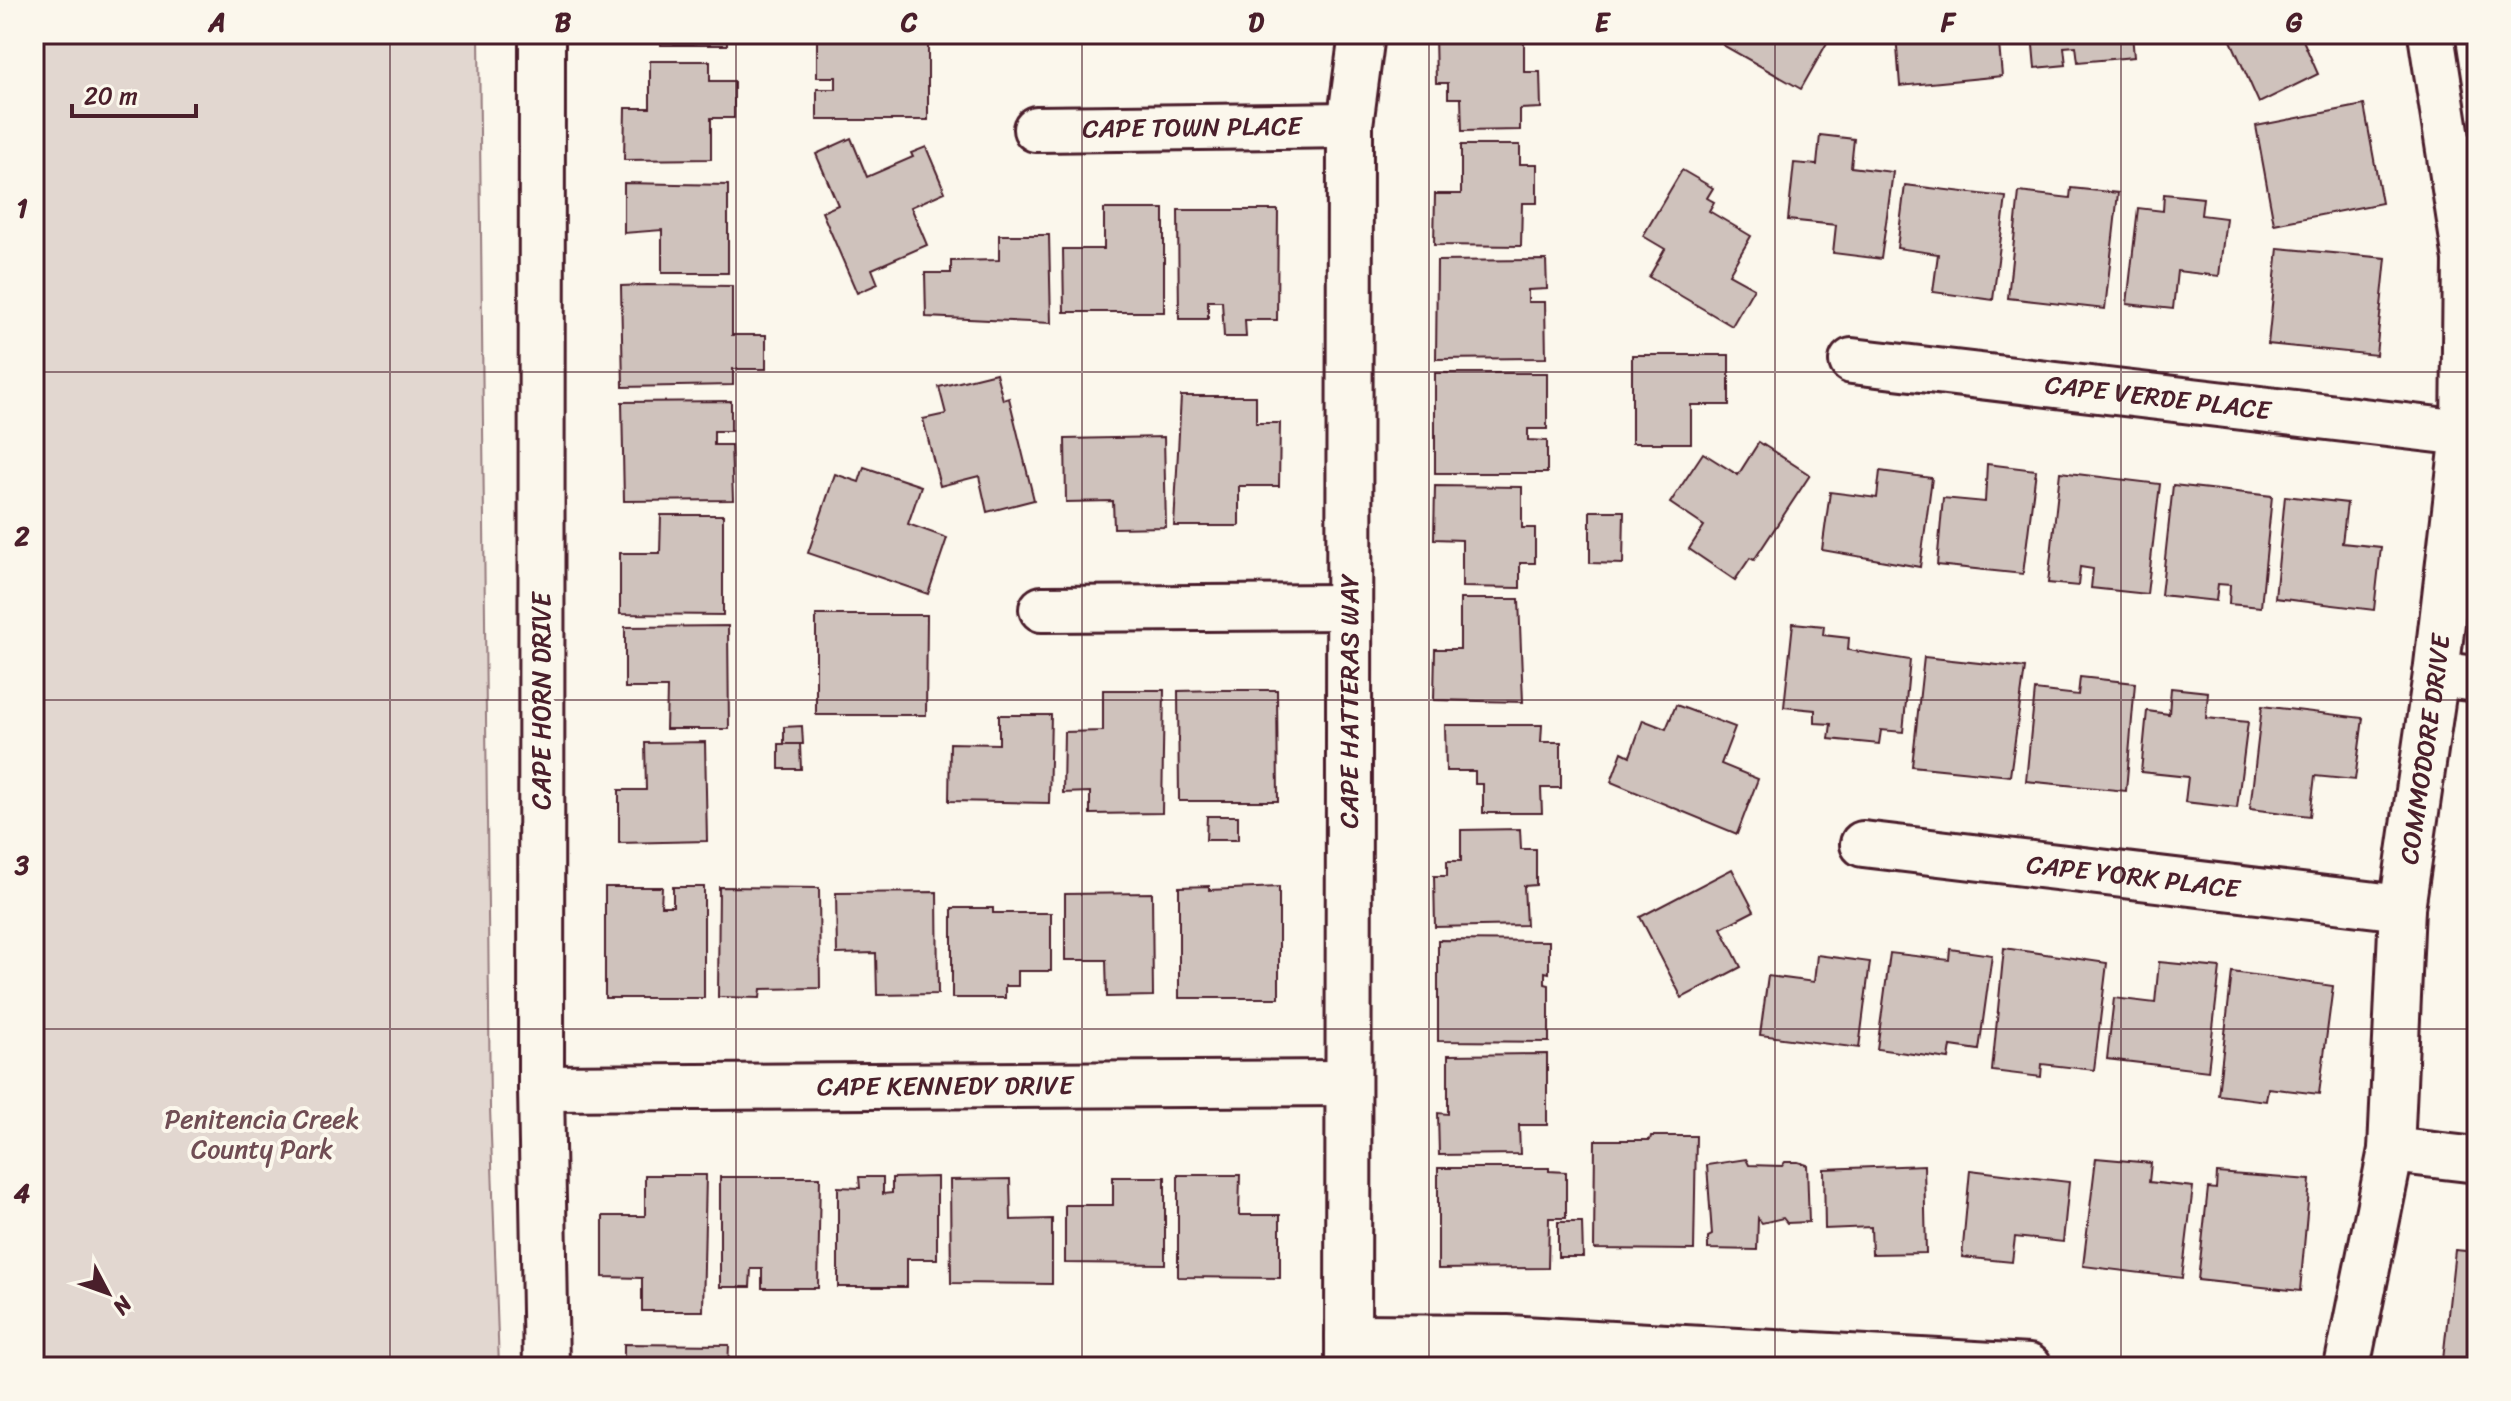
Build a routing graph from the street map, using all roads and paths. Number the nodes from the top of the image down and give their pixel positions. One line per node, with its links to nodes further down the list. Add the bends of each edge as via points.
1 (542, 34): 14 (street, CAPE HORN DRIVE)
2 (1362, 34): 4 (street, CAPE HATTERAS WAY)
3 (2431, 34): 7 (street, COMMODORE DRIVE, via 2466,260)
4 (1350, 125): 5 (street, CAPE TOWN PLACE); 8 (street, CAPE HATTERAS WAY)
5 (1036, 129)
6 (1852, 361): 7 (street, CAPE VERDE PLACE)
7 (2464, 433): 10 (street, COMMODORE DRIVE)
8 (1347, 607): 9 (street); 13 (street, CAPE HATTERAS WAY)
9 (1042, 609)
10 (2457, 677): 12 (street, COMMODORE DRIVE)
11 (1863, 844): 12 (street, CAPE YORK PLACE)
12 (2402, 908): 15 (street, COMMODORE DRIVE)
13 (1348, 1083): 14 (street, CAPE KENNEDY DRIVE); 17 (street, CAPE HATTERAS WAY)
14 (541, 1088): 19 (street, CAPE HORN DRIVE)
15 (2391, 1150): 16 (street); 21 (street, COMMODORE DRIVE)
16 (2477, 1160)
17 (1348, 1352): 18 (street, via 1507,1338)
18 (1830, 1360): 20 (street)
19 (546, 1367)
20 (2029, 1367)
21 (2347, 1367)

